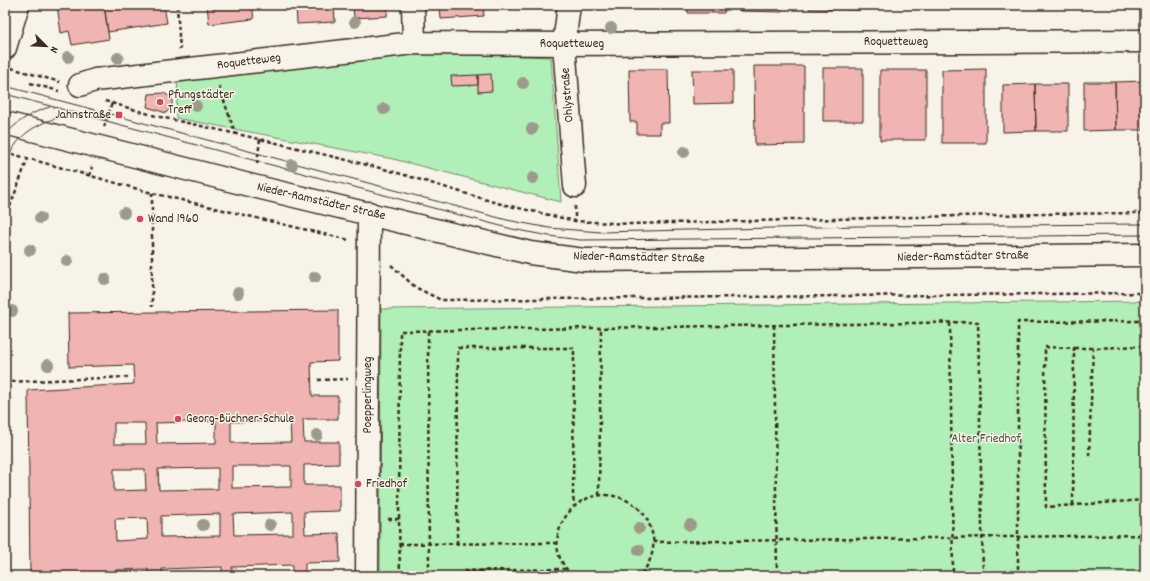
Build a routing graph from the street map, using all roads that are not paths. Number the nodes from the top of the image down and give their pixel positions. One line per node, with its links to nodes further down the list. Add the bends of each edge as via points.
1 (18, 5): 7 (street)
2 (413, 5): 5 (street)
3 (569, 5): 6 (street, Ohlystraße)
4 (1145, 41): 6 (street, Roquetteweg)
5 (414, 43): 6 (street, Roquetteweg); 8 (street, Roquetteweg, via 95,80)
6 (564, 44): 10 (street, Ohlystraße)
7 (5, 48)
8 (80, 85)
9 (5, 123): 11 (street, Nieder-Ramstädter Straße)
10 (575, 186)
11 (369, 213): 12 (street, Nieder-Ramstädter Straße, via 530,253 584,260); 13 (street, Poepperlingweg)
12 (1145, 255)
13 (367, 576)

